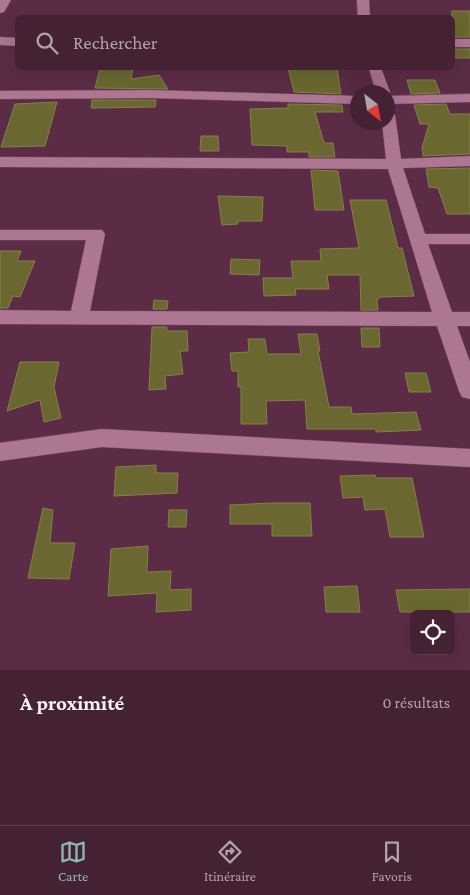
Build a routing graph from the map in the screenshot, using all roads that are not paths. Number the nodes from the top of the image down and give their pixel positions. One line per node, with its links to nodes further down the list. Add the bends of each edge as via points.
1 (5, 0): 3 (street)
2 (363, 0): 4 (street)
3 (0, 9)
4 (364, 15)
5 (0, 41): 6 (street)
6 (15, 42)
7 (455, 43): 8 (street)
8 (470, 43)
9 (375, 70): 10 (street)
10 (380, 85)
11 (0, 95): 13 (street, via 150,94)
12 (470, 98): 14 (street)
13 (350, 100)
14 (395, 100)
15 (390, 130): 18 (street)
16 (470, 161): 18 (street)
17 (0, 162): 18 (street)
18 (394, 164): 21 (street)
19 (0, 235): 23 (street, via 96,234)
20 (470, 238): 21 (street)
21 (419, 239): 24 (street)
22 (0, 316): 23 (street)
23 (79, 318): 24 (street)
24 (444, 319): 25 (street); 26 (street)
25 (470, 319)
26 (470, 391)
27 (0, 452): 28 (street, via 102,438)
28 (470, 458)

